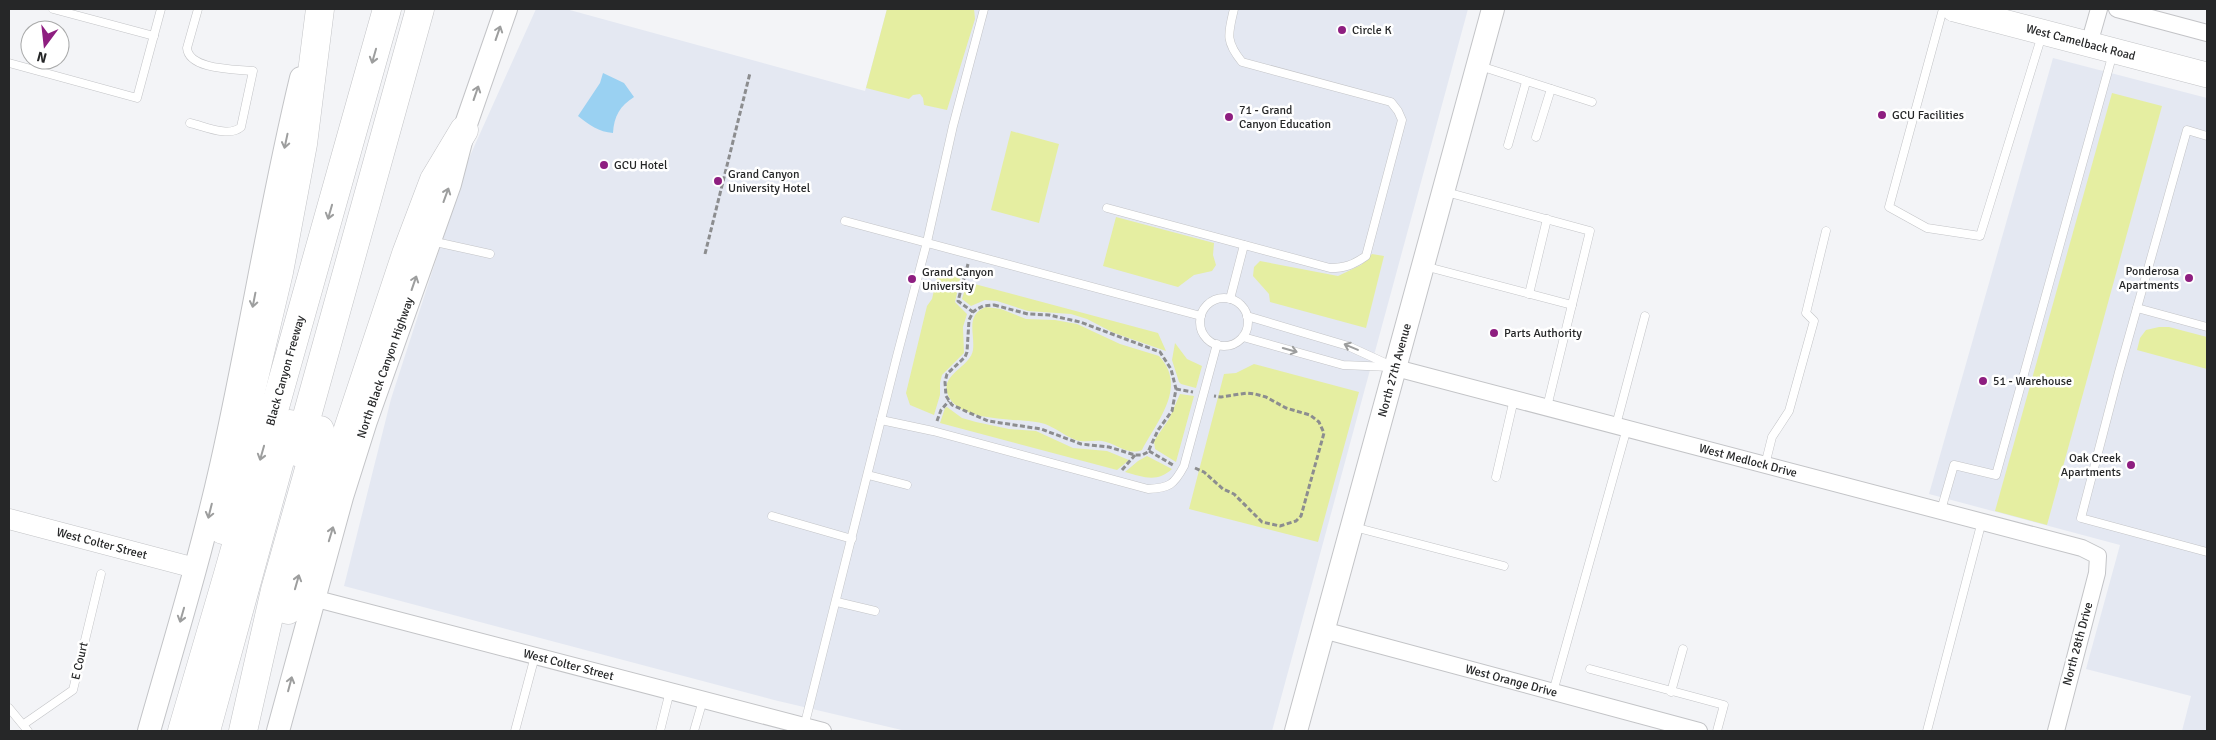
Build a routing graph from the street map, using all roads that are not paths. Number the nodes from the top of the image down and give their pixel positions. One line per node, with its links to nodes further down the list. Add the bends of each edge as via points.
1 (53, 9): 19 (lane)
2 (161, 9): 19 (lane)
3 (198, 9): 28 (lane, via 187,48 192,60 202,65 253,71 241,127 227,132)
4 (319, 9): 71 (main road, one-way to 71, via 286,139 222,465); 85 (highway, via 303,144 279,272 212,572)
5 (387, 9): 85 (highway, Black Canyon Freeway, one-way to 85)
6 (406, 9): 91 (highway)
7 (420, 9): 88 (highway)
8 (438, 9): 88 (highway)
9 (506, 9): 29 (main road, North Black Canyon Highway, one-way to 9)
10 (984, 9): 39 (lane, via 953,126)
11 (1234, 9): 40 (lane, via 1228,31 1231,48 1242,62 1391,102 1402,120 1366,256 1344,268 1330,268)
12 (1494, 9): 23 (main road, North 27th Avenue)
13 (1943, 9): 17 (lane, via 1889,207 1927,228 1980,236)
14 (1954, 9): 17 (main road, West Camelback Road)
15 (2098, 9): 20 (street)
16 (2117, 9): 18 (street)
17 (2043, 32): 20 (main road, West Camelback Road)
18 (2207, 33)
19 (154, 36): 22 (lane, via 137,98)
20 (2089, 44): 21 (main road, West Camelback Road)
21 (2113, 51): 24 (main road, West Camelback Road); 62 (lane, via 1996,475 1954,465)
22 (9, 63)
23 (1478, 66): 25 (lane); 33 (main road, North 27th Avenue)
24 (2207, 75)
25 (1526, 82): 26 (lane); 32 (lane)
26 (1551, 89): 27 (lane); 31 (lane)
27 (1592, 102)
28 (190, 123)
29 (464, 130): 38 (main road, North Black Canyon Highway, one-way to 29, via 450,184); 88 (highway, one-way to 29, via 293,595 406,254 434,180)
30 (2207, 136): 46 (lane, via 2187,130)
31 (1536, 138)
32 (1508, 145)
33 (1444, 191): 35 (lane); 42 (main road, North 27th Avenue)
34 (1107, 208): 40 (lane)
35 (1547, 219): 43 (lane); 45 (lane, via 1590,231)
36 (845, 220): 39 (lane)
37 (1826, 231): 58 (lane, via 1806,313 1814,321 1789,411 1772,437)
38 (430, 240): 41 (lane); 73 (main road, North Black Canyon Highway, one-way to 38, via 366,421)
39 (928, 242): 47 (lane); 56 (lane)
40 (1244, 245): 44 (lane)
41 (490, 254)
42 (1423, 266): 43 (lane); 53 (main road, North 27th Avenue)
43 (1528, 294): 45 (lane)
44 (1230, 299): 47 (lane, via 1210,303); 48 (lane, via 1239,304)
45 (1572, 305): 55 (lane)
46 (2137, 308): 50 (lane); 68 (lane, via 2082,518)
47 (1201, 316): 52 (lane, via 1202,330)
48 (1247, 316): 51 (lane, via 1247,330); 53 (lane, one-way to 48, via 1348,346)
49 (1645, 316): 57 (lane)
50 (2207, 327)
51 (1243, 337): 52 (lane, via 1231,345); 53 (lane, one-way to 53, via 1343,365)
52 (1216, 344): 56 (lane, via 1184,466 1177,480 1165,488 1148,489)
53 (1396, 368): 54 (street, West Medlock Drive); 66 (main road, North 27th Avenue)
54 (1514, 399): 55 (street, West Medlock Drive); 60 (lane)
55 (1547, 408): 57 (street, West Medlock Drive)
56 (881, 420): 59 (lane)
57 (1621, 427): 58 (street, West Medlock Drive); 81 (lane)
58 (1765, 465): 62 (street, West Medlock Drive)
59 (868, 475): 61 (lane); 67 (lane)
60 (1496, 477)
61 (908, 485)
62 (1941, 510): 65 (street, West Medlock Drive)
63 (772, 516): 67 (lane)
64 (9, 519): 71 (street, West Colter Street)
65 (1982, 521): 69 (street, West Medlock Drive, via 2082,548); 100 (lane)
66 (1352, 526): 70 (lane); 76 (main road, North 27th Avenue)
67 (852, 539): 74 (lane)
68 (2207, 552)
69 (2098, 556): 101 (street, North 28th Drive, via 2097,573)
70 (1504, 566)
71 (195, 568): 90 (main road, one-way to 90)
72 (101, 574): 86 (lane, E Court, via 73,690)
73 (313, 598): 78 (street, West Colter Street); 92 (main road, North Black Canyon Highway, one-way to 73)
74 (837, 602): 75 (lane); 87 (lane)
75 (875, 611)
76 (1323, 630): 81 (street, West Orange Drive); 97 (main road, North 27th Avenue)
77 (1683, 649): 82 (lane)
78 (535, 656): 80 (street, West Colter Street); 93 (lane)
79 (1590, 669): 82 (lane)
80 (670, 691): 83 (street, West Colter Street); 94 (lane)
81 (1553, 692): 98 (street, West Orange Drive)
82 (1671, 692): 99 (lane, via 1724,705)
83 (703, 700): 87 (street, West Colter Street); 95 (lane)
84 (9, 708): 86 (lane)
85 (186, 719)
86 (24, 724): 89 (lane)
87 (804, 729): 96 (street, West Colter Street)
88 (236, 730)
89 (28, 731)
90 (149, 731)
91 (206, 731)
92 (278, 731)
93 (515, 731)
94 (660, 731)
95 (694, 731)
96 (823, 731)
97 (1296, 731)
98 (1699, 731)
99 (1717, 731)
100 (1927, 731)
101 (2056, 731)

